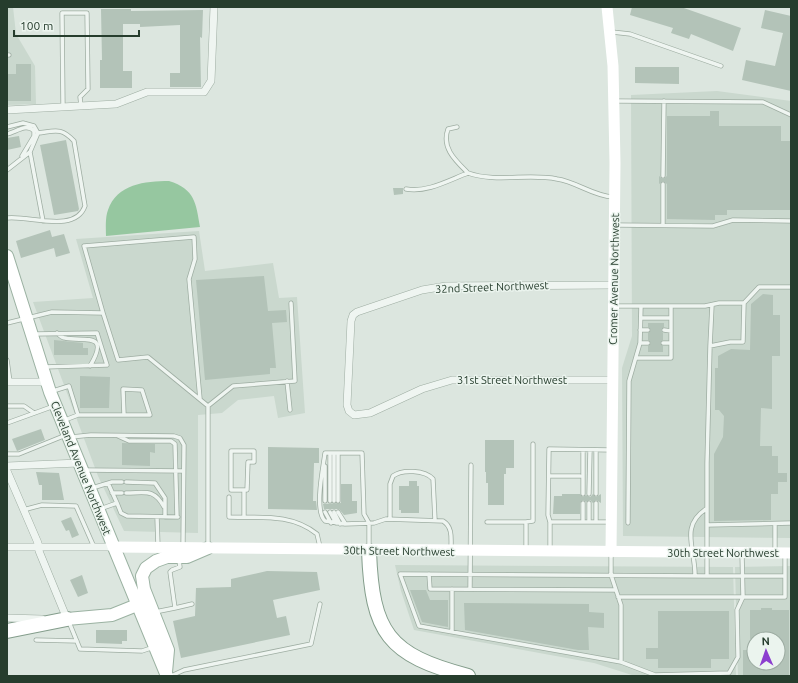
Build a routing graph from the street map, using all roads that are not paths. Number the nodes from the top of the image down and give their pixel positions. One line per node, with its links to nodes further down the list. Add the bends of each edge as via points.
1 (214, 7): 7 (street, via 211,81 204,92 147,92 116,104)
2 (607, 7): 3 (main road, Cromer Avenue Northwest)
3 (610, 32): 4 (lane, via 630,34); 6 (main road, Cromer Avenue Northwest)
4 (720, 66)
5 (664, 101): 6 (lane); 10 (lane, via 763,102); 19 (lane)
6 (615, 102): 22 (main road, Cromer Avenue Northwest)
7 (81, 107): 8 (street); 8 (lane, via 80,97 88,89 87,13 62,13)
8 (63, 108): 9 (street)
9 (7, 110)
10 (791, 115)
11 (7, 127): 13 (lane, via 26,123 34,126)
12 (457, 127): 18 (lane, via 448,129 447,144 455,160)
13 (38, 133): 15 (lane); 24 (lane, via 60,130 74,141 85,206 83,214 75,219)
14 (7, 134): 16 (lane, via 26,127 31,127 34,131 34,136)
15 (30, 152): 16 (lane); 24 (lane)
16 (21, 159): 17 (lane)
17 (7, 170)
18 (468, 173): 21 (lane, via 427,188); 22 (lane, via 494,178 559,179 598,194)
19 (663, 176)
20 (663, 184): 27 (lane)
21 (406, 189)
22 (615, 197): 26 (main road, Cromer Avenue Northwest)
23 (7, 218): 24 (lane)
24 (43, 221)
25 (791, 221): 27 (lane, via 733,220 713,226)
26 (614, 225): 27 (lane); 30 (main road, Cromer Avenue Northwest)
27 (663, 225)
28 (7, 256): 29 (main road, Cleveland Avenue Northwest)
29 (9, 268): 39 (main road, Cleveland Avenue Northwest)
30 (613, 285): 35 (main road, Cromer Avenue Northwest); 67 (street, 32nd Street Northwest, via 446,286 422,290 357,312 351,321 347,394)
31 (791, 287): 33 (lane, via 759,287)
32 (290, 303): 59 (lane, via 295,381)
33 (744, 303): 34 (lane); 53 (lane, via 743,342)
34 (712, 304): 37 (lane); 53 (lane)
35 (613, 306): 36 (lane); 58 (main road, Cromer Avenue Northwest)
36 (641, 306): 37 (lane); 40 (lane)
37 (671, 306): 41 (lane)
38 (103, 313): 39 (lane, via 52,312); 62 (lane, via 118,360 148,357); 62 (lane, via 84,246 194,237 195,259 189,279)
39 (25, 318): 42 (lane); 48 (main road, Cleveland Avenue Northwest)
40 (640, 318): 41 (lane); 43 (lane)
41 (671, 318): 46 (lane)
42 (7, 323)
43 (640, 330): 44 (lane); 49 (lane)
44 (648, 330)
45 (664, 330): 46 (lane)
46 (671, 330): 52 (lane)
47 (56, 333): 48 (lane); 56 (lane, via 63,338 89,338 94,341 96,356); 56 (lane, via 96,333 107,365)
48 (30, 334): 57 (main road, Cleveland Avenue Northwest)
49 (640, 343): 50 (lane); 54 (lane)
50 (648, 343)
51 (663, 343): 52 (lane)
52 (671, 343): 54 (lane, via 671,358)
53 (710, 346): 104 (lane)
54 (636, 358): 123 (lane, via 629,381)
55 (7, 362): 60 (lane)
56 (90, 366): 57 (lane)
57 (41, 368): 61 (main road, Cleveland Avenue Northwest)
58 (613, 380): 67 (street, 31st Street Northwest, via 452,380 422,389 364,415 356,416); 79 (main road, Cromer Avenue Northwest)
59 (287, 381): 65 (lane, via 233,386); 66 (lane)
60 (9, 382): 61 (street)
61 (48, 387): 63 (main road, Cleveland Avenue Northwest); 69 (lane, via 69,386)
62 (200, 399): 65 (lane)
63 (55, 405): 68 (lane); 71 (main road, Cleveland Avenue Northwest)
64 (7, 406): 68 (lane, via 24,406)
65 (208, 406): 133 (lane)
66 (290, 410)
67 (349, 411)
68 (34, 414): 72 (lane)
69 (78, 415): 70 (lane); 71 (lane)
70 (124, 415): 70 (lane, via 150,415 142,390 122,390)
71 (62, 421): 74 (main road, Cleveland Avenue Northwest)
72 (7, 423)
73 (116, 435): 74 (lane); 85 (lane, via 129,441 174,442); 87 (lane, via 180,438 183,442)
74 (68, 436): 81 (lane, via 19,454); 84 (main road, Cleveland Avenue Northwest)
75 (533, 444): 116 (lane, via 534,521)
76 (583, 450): 77 (lane); 88 (lane, via 549,450); 94 (lane)
77 (590, 450): 78 (lane); 95 (lane)
78 (596, 450): 79 (lane); 96 (lane)
79 (612, 450): 121 (main road, Cromer Avenue Northwest)
80 (332, 453): 80 (lane, via 334,501); 98 (lane); 122 (lane, via 362,452 364,514); 125 (lane, via 321,481 321,513 325,522)
81 (7, 454)
82 (471, 465): 137 (lane)
83 (7, 466): 84 (street)
84 (80, 466): 85 (lane); 91 (main road, Cleveland Avenue Northwest)
85 (176, 470): 87 (lane); 110 (lane)
86 (7, 471): 105 (street)
87 (183, 471): 111 (lane)
88 (549, 476): 89 (lane); 117 (lane)
89 (580, 476)
90 (108, 483): 91 (lane); 93 (lane); 103 (lane, via 155,483 164,496)
91 (90, 489): 106 (main road, Cleveland Avenue Northwest)
92 (244, 490): 92 (lane, via 231,490 231,451 254,451 254,462 248,462 247,490); 112 (lane)
93 (112, 493): 99 (lane); 103 (lane, via 155,494)
94 (583, 494)
95 (590, 494)
96 (596, 494)
97 (229, 497): 112 (lane, via 229,517)
98 (325, 501)
99 (117, 503): 106 (lane); 108 (lane, via 124,516)
100 (583, 503): 118 (lane)
101 (590, 503): 119 (lane)
102 (596, 503): 120 (lane)
103 (165, 508): 109 (lane)
104 (706, 509): 126 (lane); 142 (lane, via 696,515 691,524)
105 (23, 510): 129 (street); 130 (lane, via 42,505 76,506)
106 (98, 510): 131 (main road, Cleveland Avenue Northwest)
107 (325, 512): 125 (lane)
108 (157, 517): 109 (lane); 132 (lane)
109 (165, 517): 110 (lane)
110 (177, 517): 111 (lane)
111 (183, 517): 138 (lane)
112 (244, 517): 134 (lane, via 288,518 317,534)
113 (390, 520): 114 (lane); 114 (lane, via 390,484 393,476 401,472 421,472 433,479); 122 (lane)
114 (435, 520): 136 (lane, via 448,525)
115 (487, 522): 116 (lane)
116 (526, 522): 139 (lane)
117 (550, 522): 118 (lane); 140 (lane)
118 (583, 522): 119 (lane)
119 (589, 522): 120 (lane)
120 (596, 522): 121 (lane)
121 (611, 522): 141 (main road, Cromer Avenue Northwest)
122 (369, 523): 125 (lane); 135 (lane)
123 (628, 523)
124 (791, 523): 127 (lane)
125 (338, 524): 125 (lane, via 334,512)
126 (707, 525): 127 (lane); 143 (lane)
127 (775, 525): 145 (lane)
128 (7, 546): 129 (street)
129 (38, 546): 130 (street); 166 (street)
130 (94, 547): 131 (street)
131 (114, 547): 132 (main road); 162 (main road, Cleveland Avenue Northwest)
132 (158, 548): 138 (main road)
133 (208, 548): 134 (main road, 30th Street Northwest); 138 (main road, via 187,557)
134 (320, 550): 135 (main road, 30th Street Northwest)
135 (369, 551): 136 (main road, 30th Street Northwest); 174 (highway, via 374,607 391,638 423,662)
136 (451, 551): 137 (main road, 30th Street Northwest)
137 (470, 551): 139 (main road, 30th Street Northwest); 147 (lane)
138 (181, 552): 163 (lane, via 180,567 170,572); 164 (main road, via 156,560 142,576 144,589)
139 (526, 552): 140 (main road, 30th Street Northwest)
140 (550, 552): 141 (main road, 30th Street Northwest)
141 (611, 552): 142 (main road, 30th Street Northwest); 148 (lane)
142 (693, 553): 143 (main road, 30th Street Northwest); 149 (lane)
143 (707, 553): 144 (main road, 30th Street Northwest); 150 (lane)
144 (742, 553): 145 (main road, 30th Street Northwest); 151 (lane)
145 (784, 553): 152 (lane)
146 (430, 574): 147 (lane); 153 (lane, via 430,589); 168 (lane, via 400,574 419,626)
147 (470, 574): 148 (lane); 154 (lane)
148 (610, 575): 149 (lane); 155 (lane)
149 (695, 575): 150 (lane)
150 (707, 576): 151 (lane)
151 (743, 576): 152 (lane); 157 (lane)
152 (785, 576): 158 (lane)
153 (452, 589): 154 (lane); 168 (lane)
154 (470, 590): 155 (lane)
155 (616, 590): 156 (lane)
156 (618, 597): 157 (lane); 172 (lane, via 621,605)
157 (743, 597): 158 (lane); 172 (lane, via 737,610 738,657 729,673 655,674)
158 (785, 598): 159 (lane)
159 (791, 598)
160 (192, 604): 163 (lane)
161 (320, 604): 173 (lane, via 311,644)
162 (137, 605): 166 (main road, via 112,615); 171 (main road, Cleveland Avenue Northwest)
163 (175, 608): 164 (lane)
164 (154, 613): 173 (main road, via 168,650)
165 (7, 618): 166 (street)
166 (67, 619): 167 (highway); 170 (lane)
167 (7, 631)
168 (452, 632): 172 (lane)
169 (36, 640): 170 (lane)
170 (77, 641): 171 (lane, via 80,649 142,651)
171 (155, 646): 173 (main road, Cleveland Avenue Northwest)
172 (622, 662)
173 (168, 675)
174 (468, 676)

